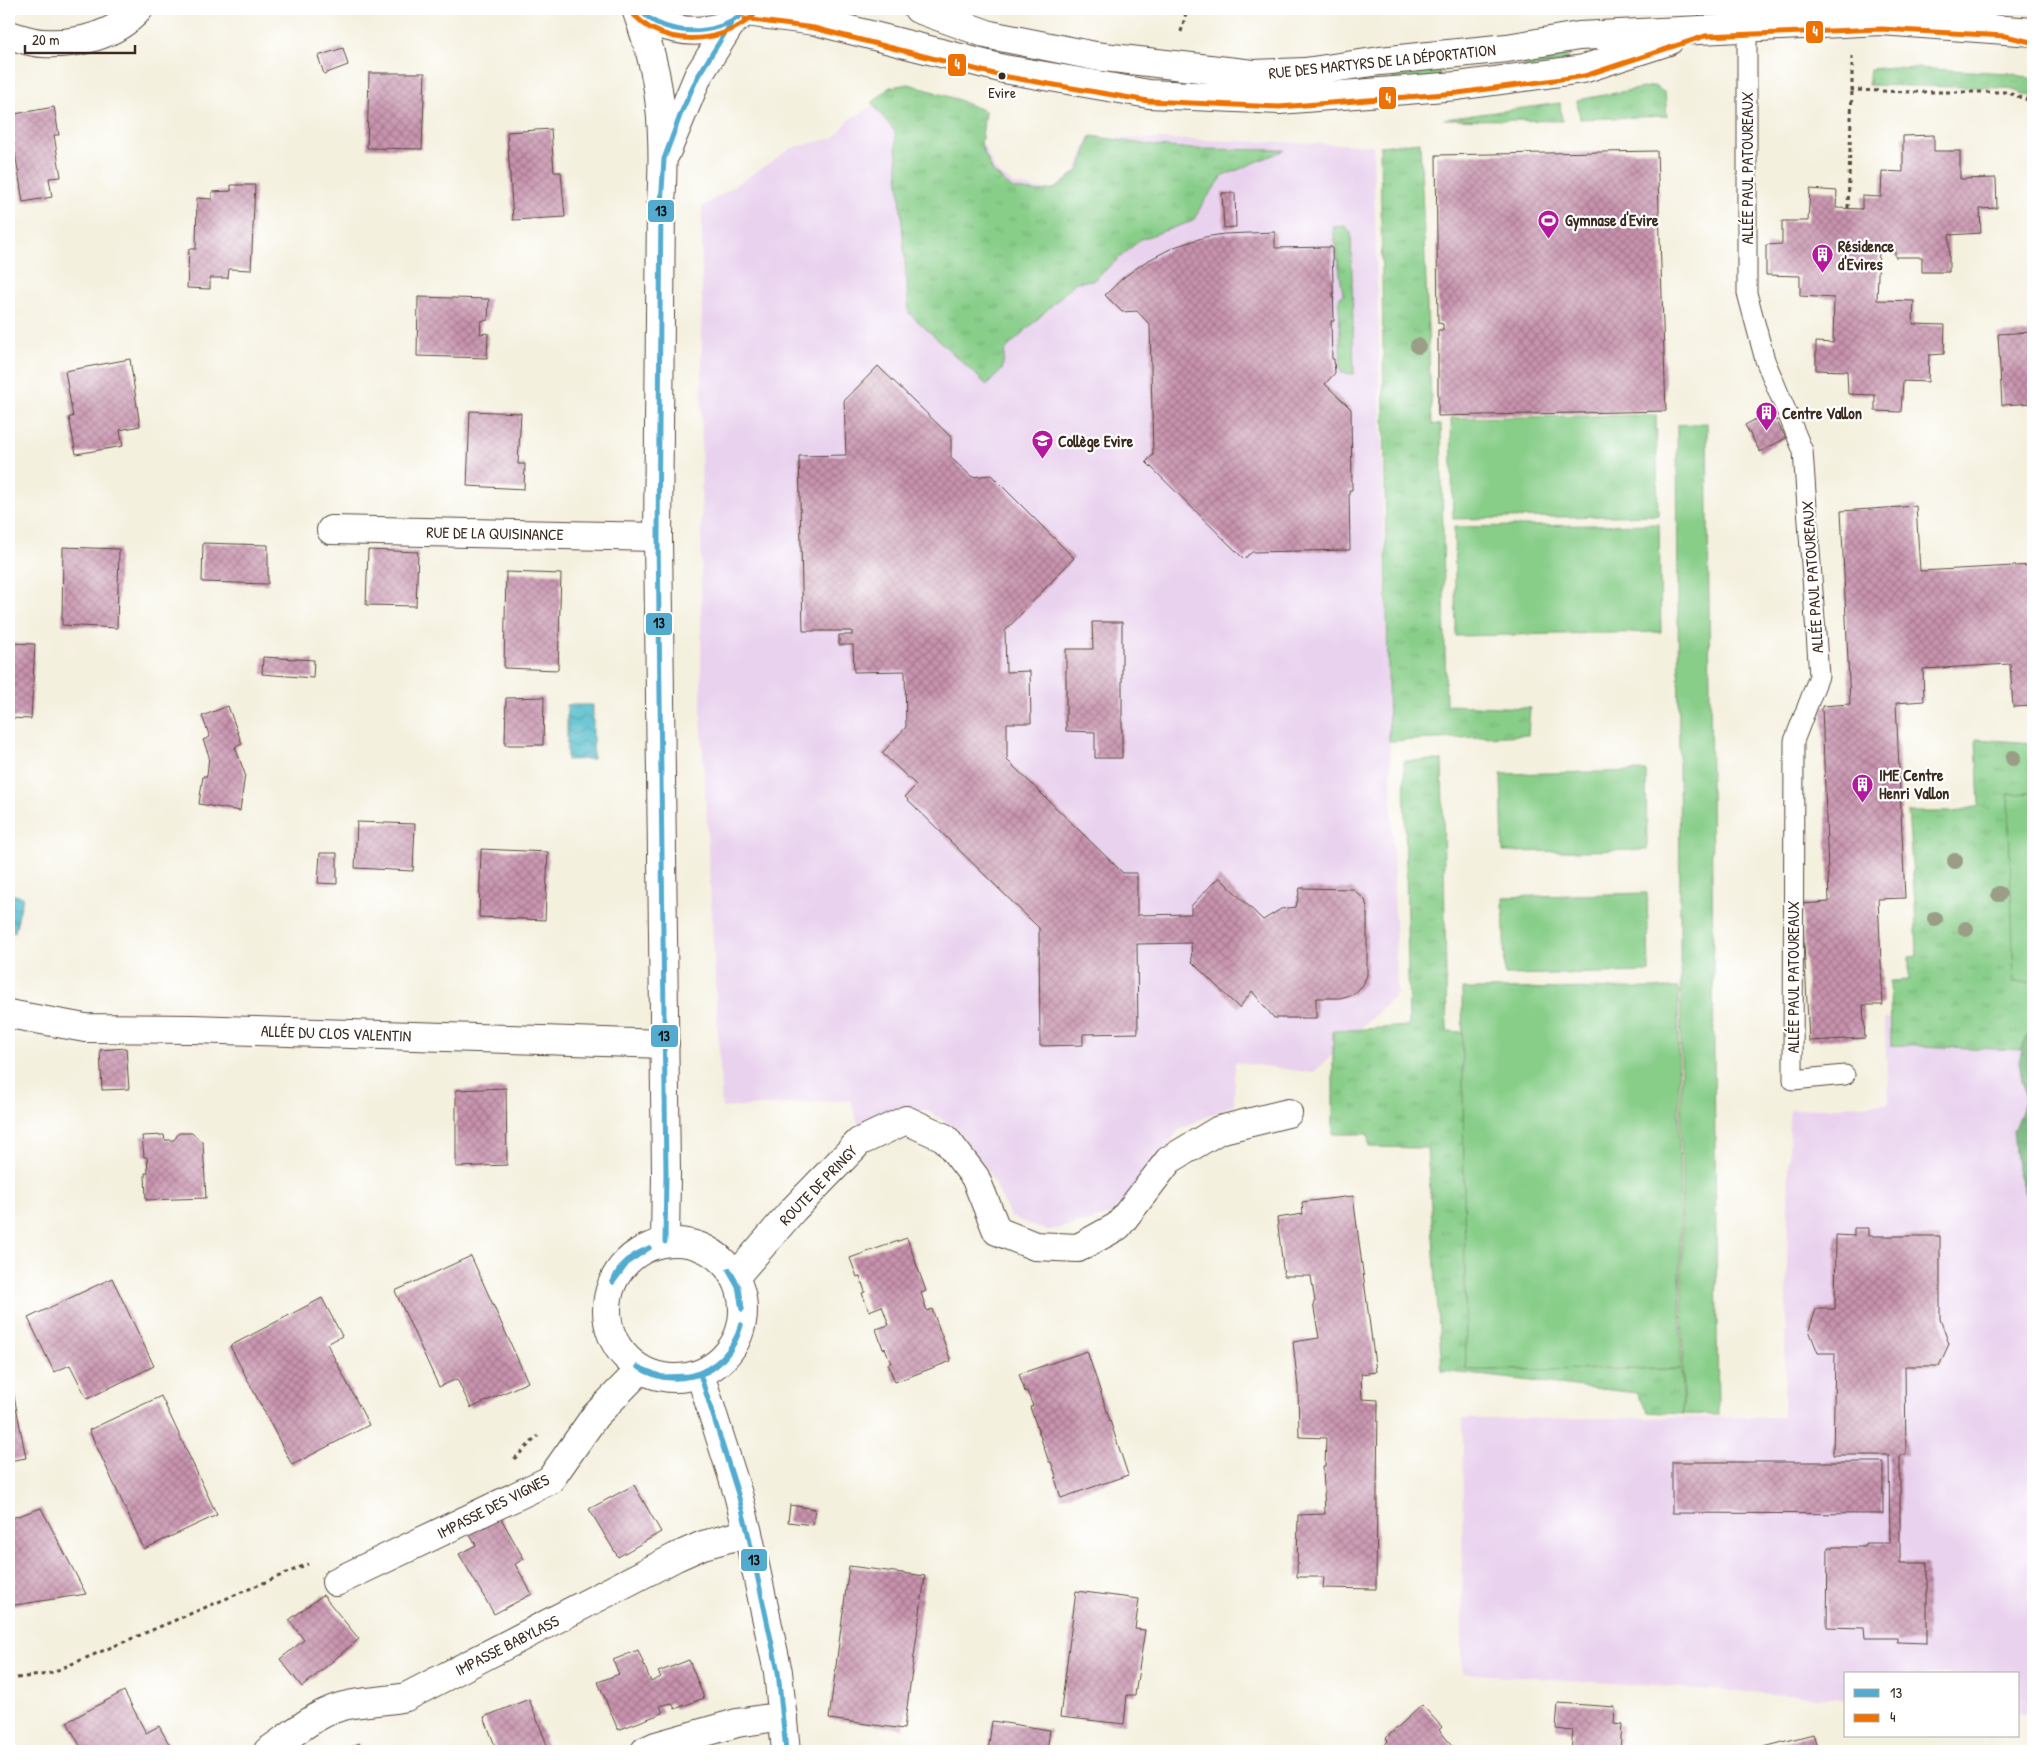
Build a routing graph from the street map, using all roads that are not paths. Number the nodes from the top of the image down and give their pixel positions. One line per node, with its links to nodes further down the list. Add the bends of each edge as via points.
1 (139, 9): 9 (street, via 129,20 106,33 76,42 42,43)
2 (637, 9): 4 (street, via 656,23 681,31 707,31); 10 (street, via 652,57)
3 (918, 9): 7 (street, RUE DES MARTYRS DE LA DÉPORTATION, via 990,35 1095,56 1253,74 1305,72 1507,48 1579,36)
4 (742, 14): 7 (street, RUE DES MARTYRS DE LA DÉPORTATION, via 815,21 1004,69 1149,94 1279,100 1456,86 1583,69); 10 (street, via 698,76)
5 (1882, 15): 6 (street, RUE DES MARTYRS DE LA DÉPORTATION, via 1853,23); 8 (street, RUE DES MARTYRS DE LA DÉPORTATION)
6 (1747, 28): 7 (street, RUE DES MARTYRS DE LA DÉPORTATION); 15 (lane, ALLÉE PAUL PATOUREAUX, via 1747,292 1765,360 1803,451 1819,676 1794,741 1793,1080)
7 (1704, 29)
8 (2033, 33)
9 (9, 35)
10 (664, 159): 12 (street)
11 (331, 530): 12 (street, RUE DE LA QUISINANCE)
12 (658, 537): 14 (street)
13 (9, 1014): 14 (street, ALLÉE DU CLOS VALENTIN, via 85,1028 192,1028)
14 (664, 1044): 17 (street)
15 (1845, 1075)
16 (1288, 1113): 18 (street, ROUTE DE PRINGY, via 1219,1130 1169,1160 1118,1226 1078,1248 1035,1246 997,1231 975,1177 945,1138 906,1120 859,1142 792,1210)
17 (665, 1242): 18 (street, via 686,1242 705,1249 722,1261); 19 (street, via 627,1260 614,1277 608,1296 606,1318 612,1338 624,1356)
18 (735, 1277): 20 (street, via 743,1299 743,1322 735,1344 720,1362)
19 (640, 1370): 20 (street, via 659,1377 680,1379); 22 (street, IMPASSE DES VIGNES, via 596,1416 550,1480)
20 (700, 1374): 21 (street)
21 (748, 1533): 23 (street, via 778,1672); 24 (street, IMPASSE BABYLASS, via 702,1544 406,1697 349,1704 328,1711)
22 (336, 1582)
23 (784, 1716): 25 (street, via 737,1723); 26 (street)
24 (268, 1751)
25 (645, 1751)
26 (786, 1751)

